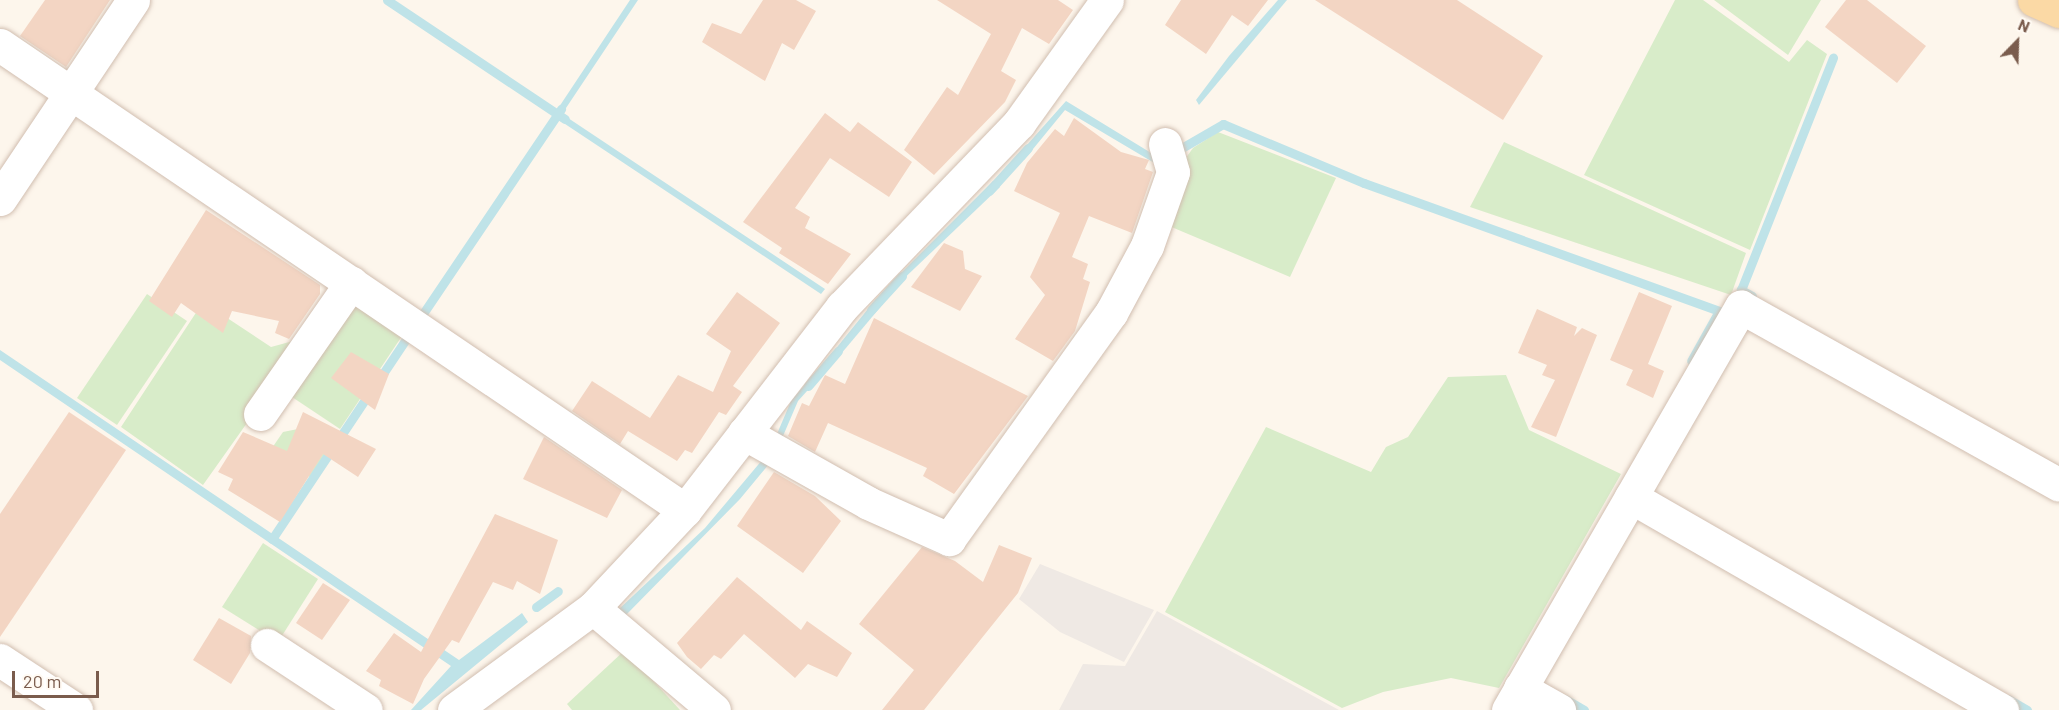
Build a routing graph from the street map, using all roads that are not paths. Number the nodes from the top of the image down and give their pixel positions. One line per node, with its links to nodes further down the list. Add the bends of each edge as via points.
1 (133, 0): 6 (street)
2 (1107, 0): 11 (street, via 1019,123 842,307)
3 (2034, 0): 4 (main road)
4 (2059, 11)
5 (0, 45): 6 (street)
6 (71, 93): 8 (street); 9 (street)
7 (1165, 144): 11 (street, via 1173,172 1147,246 1111,313 949,539 868,503)
8 (0, 199)
9 (351, 283): 10 (street); 14 (street)
10 (260, 414)
11 (744, 433): 14 (street)
12 (2059, 485): 13 (street, via 1741,307)
13 (1631, 497): 18 (street); 24 (street)
14 (685, 510): 15 (street)
15 (593, 608): 21 (street); 22 (street)
16 (267, 645): 20 (street)
17 (0, 660): 19 (street)
18 (1514, 699): 23 (street)
19 (76, 710)
20 (366, 710)
21 (454, 710)
22 (714, 710)
23 (1559, 710)
24 (2002, 710)

